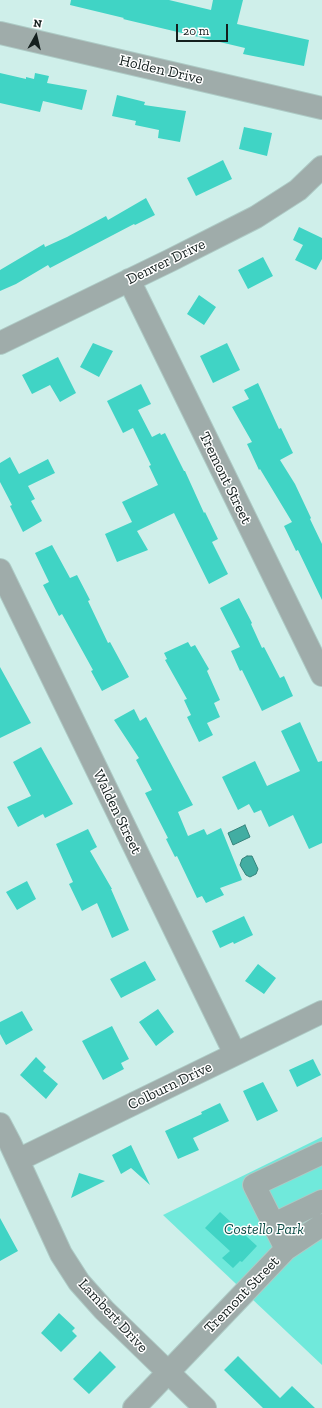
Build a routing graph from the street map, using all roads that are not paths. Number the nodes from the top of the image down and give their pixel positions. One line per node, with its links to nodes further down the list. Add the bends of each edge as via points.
1 (0, 33): 2 (street, Holden Drive)
2 (322, 108)
3 (322, 167): 4 (street, Denver Drive, via 298,190 256,217)
4 (129, 280): 5 (street, Denver Drive); 7 (street, Tremont Street)
5 (0, 343)
6 (0, 570): 9 (street, Walden Street)
7 (322, 676)
8 (322, 1012): 9 (street, Colburn Drive)
9 (235, 1054): 12 (street, Colburn Drive)
10 (0, 1124): 12 (street, Lambert Drive)
11 (322, 1153): 14 (street, via 254,1185)
12 (18, 1160): 17 (street, Lambert Drive, via 61,1254 79,1282)
13 (322, 1201): 14 (street)
14 (274, 1224): 16 (street)
15 (322, 1225): 16 (street, Tremont Street)
16 (286, 1249): 17 (street, Tremont Street)
17 (168, 1373): 18 (street, Tremont Street); 19 (street, Lambert Drive)
18 (134, 1408)
19 (205, 1408)

